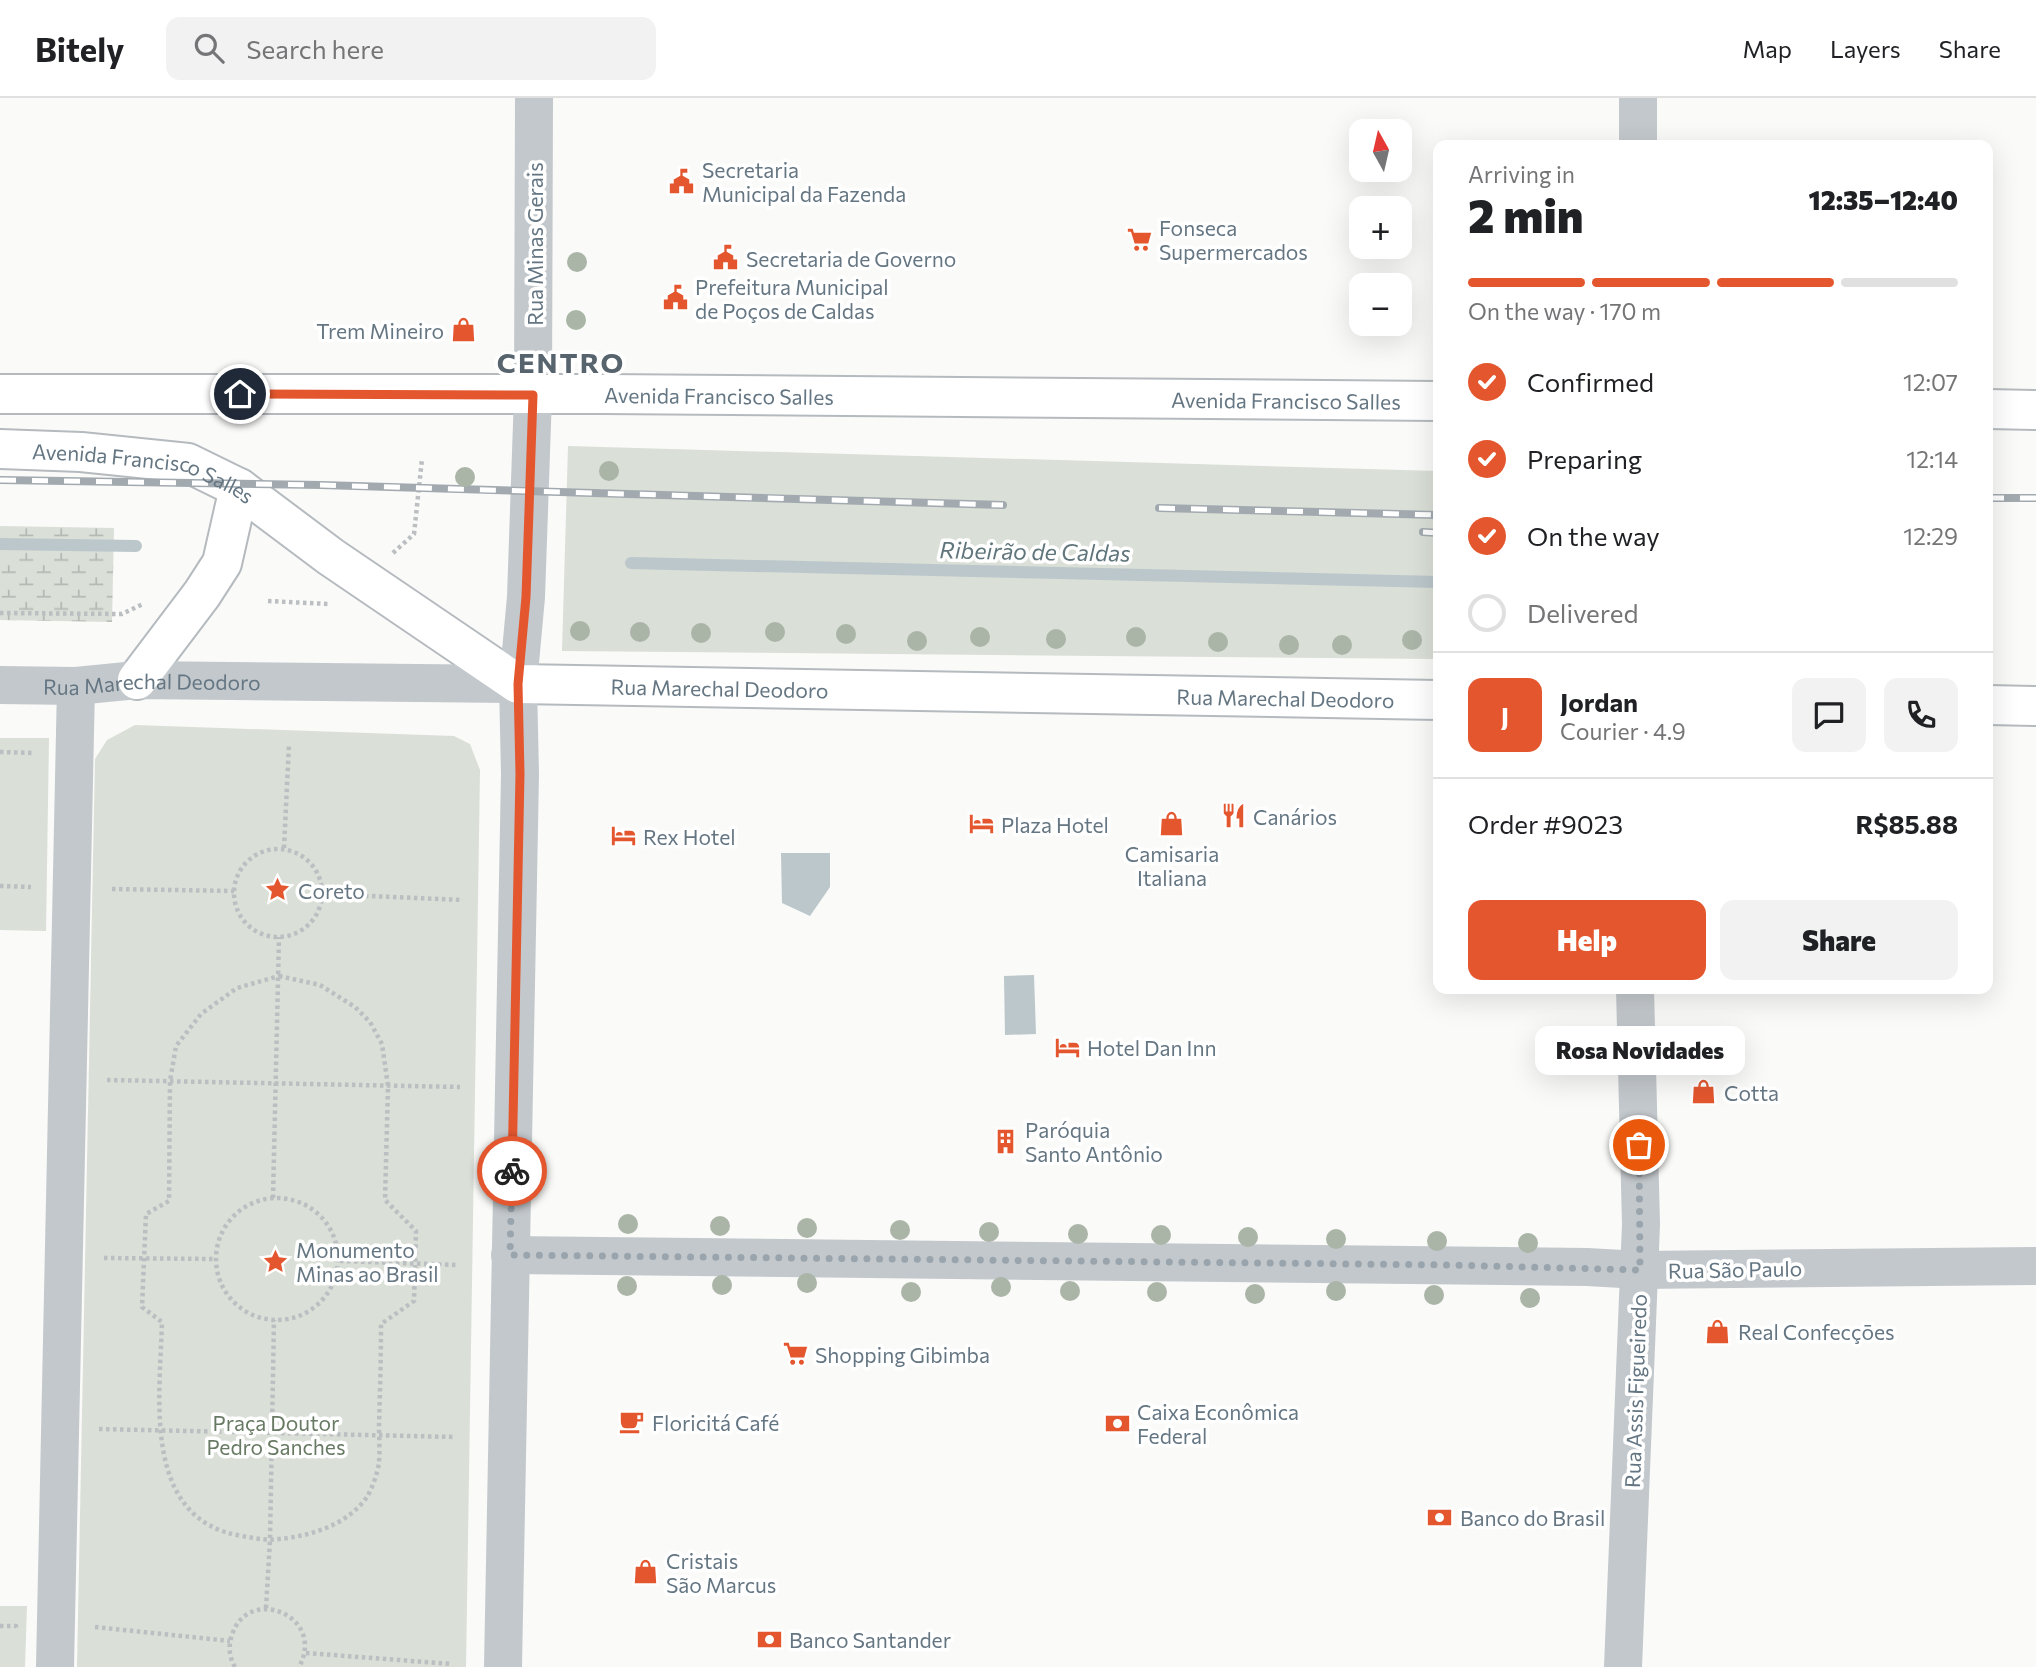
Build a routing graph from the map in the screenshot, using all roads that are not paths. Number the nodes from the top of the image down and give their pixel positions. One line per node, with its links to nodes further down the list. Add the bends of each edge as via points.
1 (534, 98): 5 (street, Rua Minas Gerais)
2 (1638, 98): 3 (street)
3 (1638, 140)
4 (0, 394): 5 (main road, Avenida Francisco Salles)
5 (533, 395): 6 (main road, Avenida Francisco Salles); 12 (street, Rua Minas Gerais)
6 (1433, 401)
7 (1993, 409): 8 (main road)
8 (2036, 410)
9 (0, 449): 10 (main road, Avenida Francisco Salles, via 188,463)
10 (239, 488): 11 (main road, via 222,563); 12 (main road, Avenida Francisco Salles, via 331,557)
11 (137, 680): 12 (street, Rua Marechal Deodoro); 14 (street, Rua Marechal Deodoro)
12 (518, 684): 15 (main road, Rua Marechal Deodoro); 19 (street)
13 (0, 685): 14 (street, Rua Marechal Deodoro)
14 (76, 686): 22 (street)
15 (1433, 700)
16 (1993, 705): 17 (main road)
17 (2036, 706)
18 (1635, 994): 21 (street, Rua Assis Figueiredo)
19 (510, 1255): 21 (street, Rua São Paulo); 23 (street)
20 (2036, 1266): 21 (street, Rua São Paulo)
21 (1640, 1270): 24 (street, Rua Assis Figueiredo)
22 (55, 1667)
23 (503, 1667)
24 (1623, 1667)

